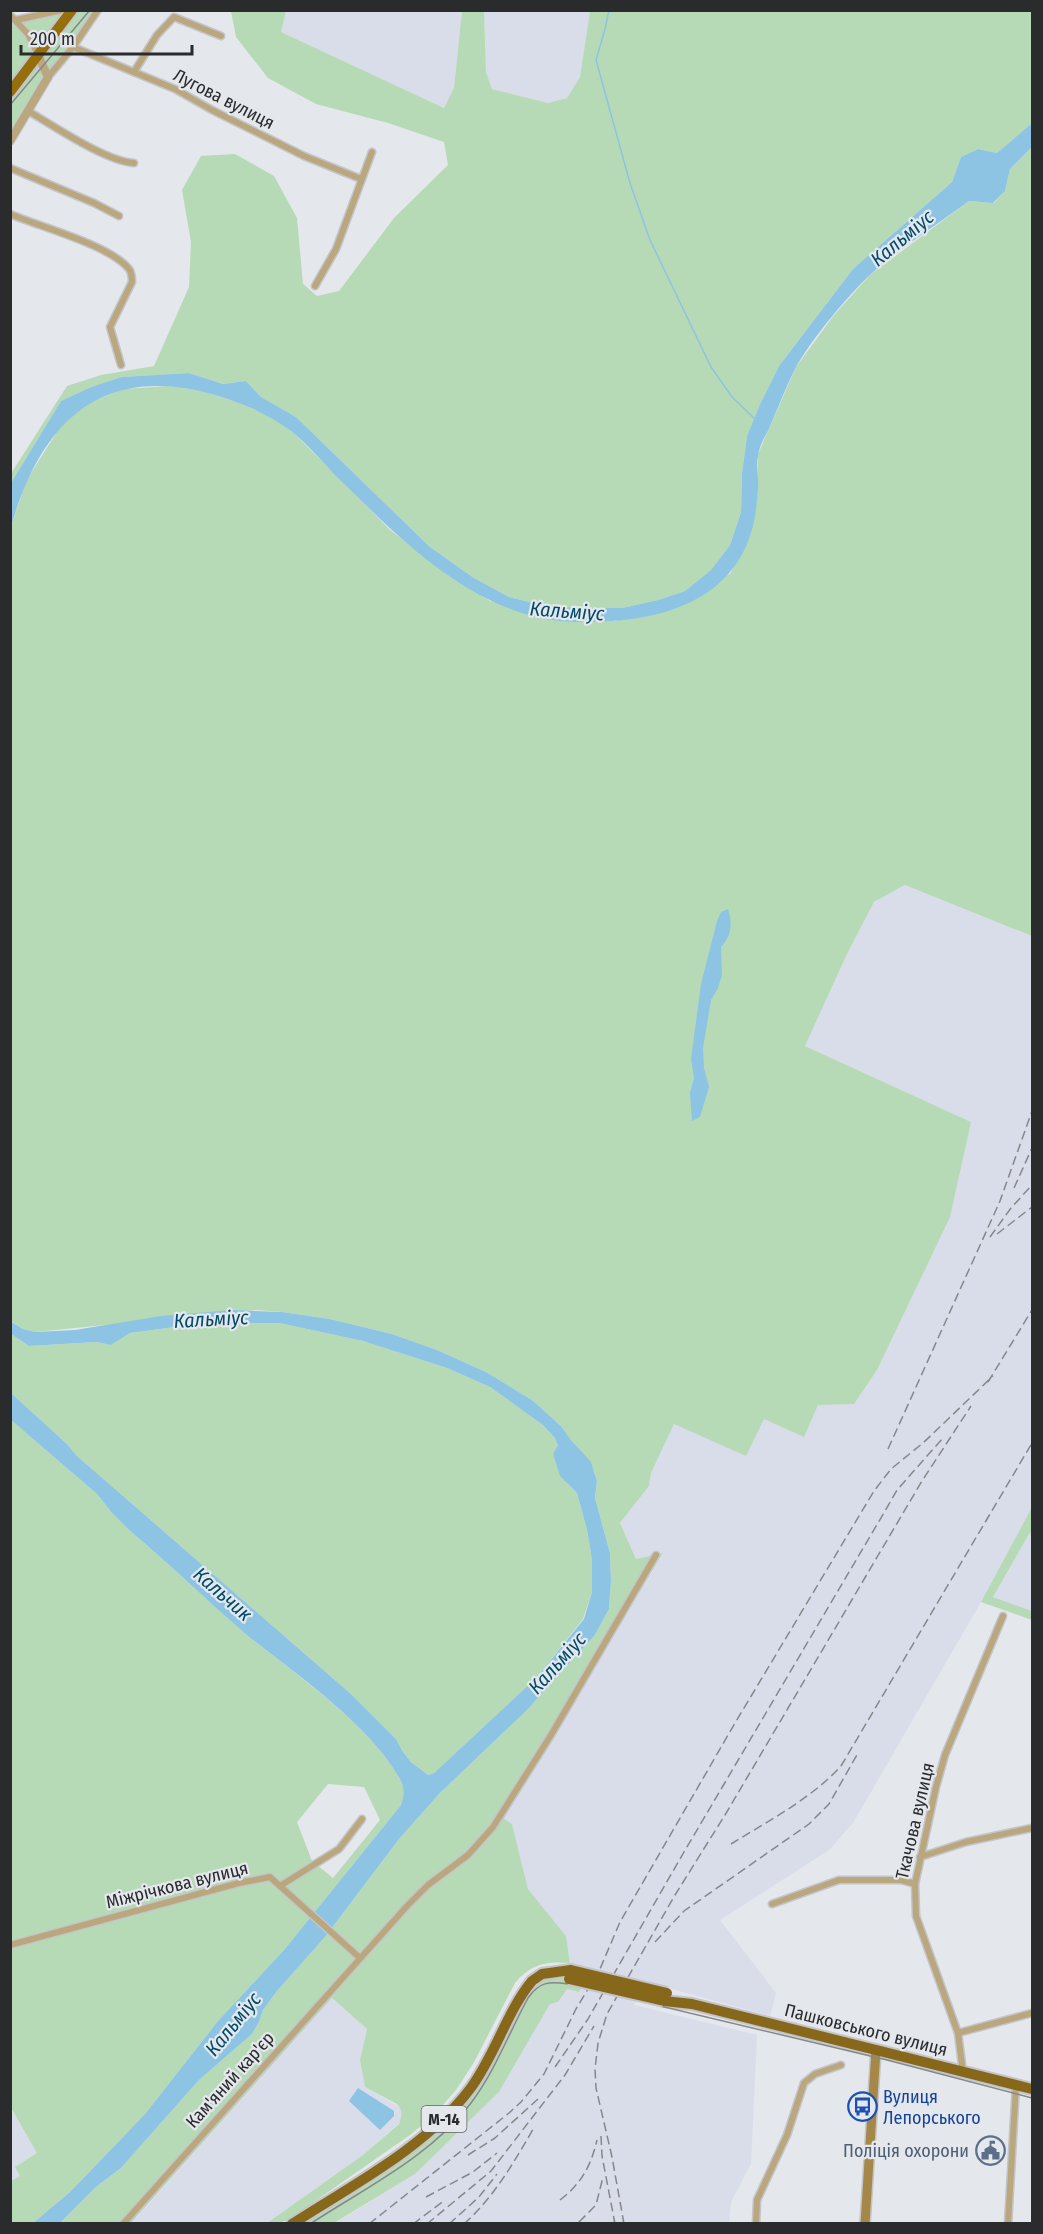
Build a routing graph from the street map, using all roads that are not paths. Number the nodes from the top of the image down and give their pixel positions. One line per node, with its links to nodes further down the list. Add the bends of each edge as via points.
1 (62, 10): 4 (street)
2 (72, 10): 8 (main road)
3 (98, 10): 7 (street)
4 (51, 12): 5 (street)
5 (13, 17): 8 (street, via 28,34)
6 (221, 36): 9 (street, via 174,17 157,35)
7 (73, 47): 9 (street, Лугова вулиця); 10 (street)
8 (38, 55): 10 (street); 11 (main road)
9 (134, 72): 17 (street, Лугова вулиця, via 304,156)
10 (48, 76): 12 (street)
11 (10, 92)
12 (28, 111): 13 (street); 15 (street, via 122,162)
13 (10, 141)
14 (372, 152): 17 (street)
15 (134, 163)
16 (10, 168): 19 (street)
17 (361, 178): 20 (street, via 336,249)
18 (10, 214): 21 (street, via 92,246 128,268 132,282 110,327)
19 (119, 216)
20 (315, 286)
21 (121, 365)
22 (656, 1555): 31 (street, Кам'яний кар'єр, via 493,1827 468,1855 428,1885)
23 (1003, 1616): 26 (street, Ткачова вулиця, via 945,1755)
24 (362, 1819): 28 (street, via 339,1849)
25 (1032, 1828): 26 (street)
26 (920, 1857): 27 (street, Ткачова вулиця)
27 (915, 1884): 29 (street, via 901,1880 839,1880); 33 (street, Ткачова вулиця, via 920,1931)
28 (280, 1886): 30 (street, Міжрічкова вулиця, via 270,1877 239,1883); 31 (street)
29 (772, 1904)
30 (10, 1945)
31 (360, 1958): 39 (street, Кам'яний кар'єр)
32 (1032, 2013): 33 (street)
33 (958, 2032): 36 (street, Ткачова вулиця)
34 (876, 2049): 36 (highway, Пашковського вулиця / М-14); 40 (highway, Пашковського вулиця / М-14, bridge, via 551,1972 537,1977 527,1988 477,2079 443,2120 417,2142); 42 (main road)
35 (842, 2065): 41 (street, via 814,2074 804,2083 787,2135 757,2200)
36 (963, 2072): 37 (highway, Пашковського вулиця / М-14)
37 (1017, 2085): 38 (highway, Пашковського вулиця / М-14); 43 (street)
38 (1032, 2089)
39 (123, 2223)
40 (292, 2223)
41 (756, 2223)
42 (865, 2223)
43 (1008, 2223)

